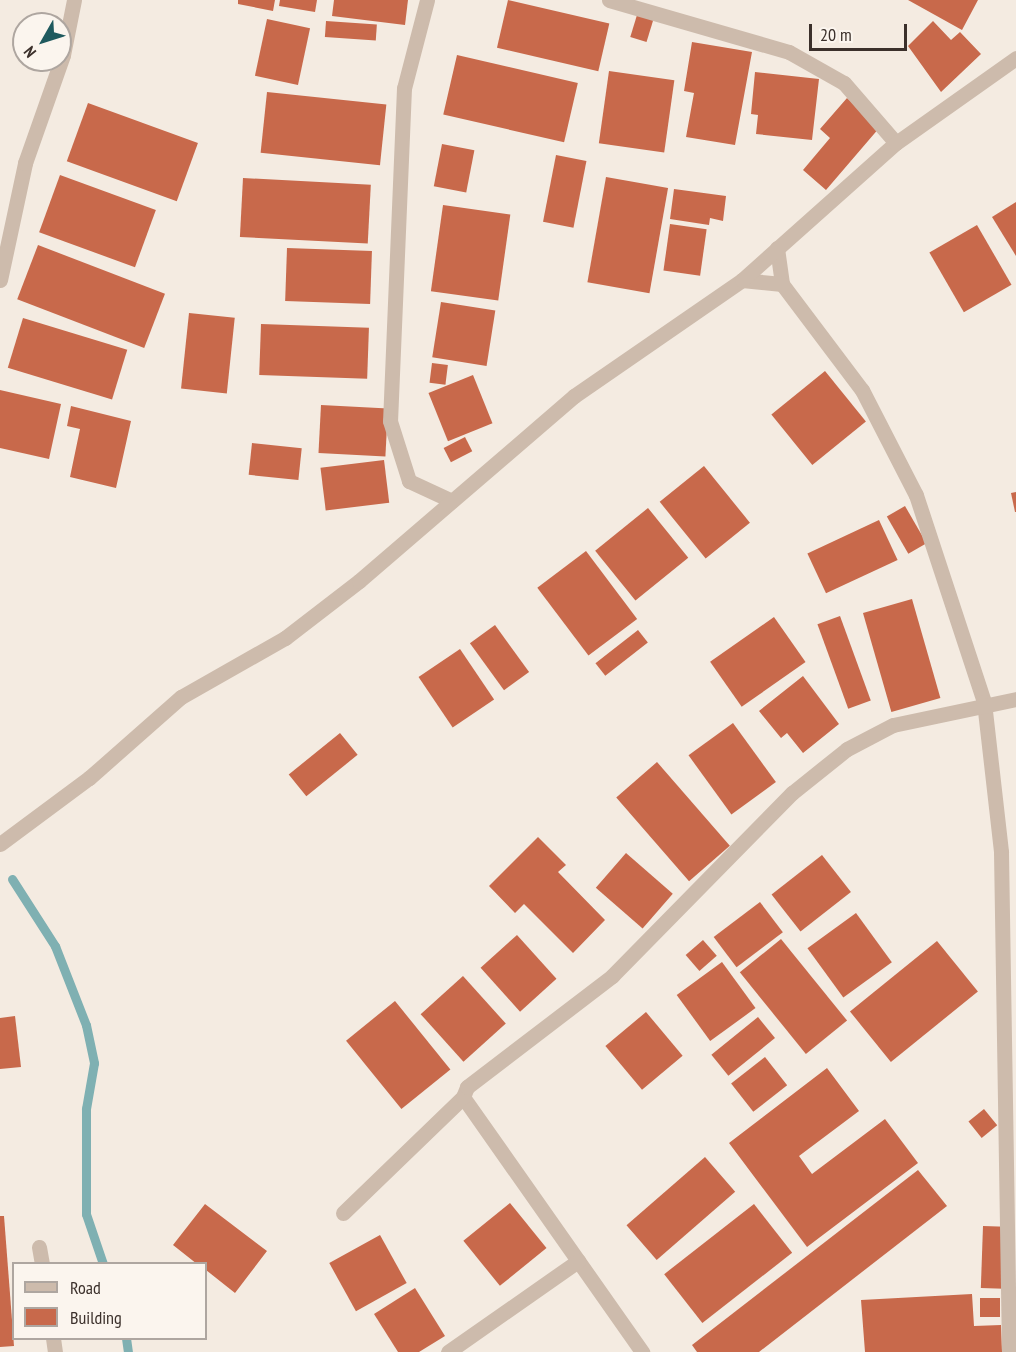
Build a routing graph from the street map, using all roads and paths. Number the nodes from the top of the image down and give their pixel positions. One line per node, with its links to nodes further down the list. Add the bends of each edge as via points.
1 (74, 0): 7 (street, via 63,55 25,163)
2 (427, 0): 10 (street, via 404,88 390,421 409,481)
3 (609, 0): 5 (street, via 789,52 844,83)
4 (1016, 58): 5 (street)
5 (896, 143): 6 (street)
6 (777, 248): 8 (street); 9 (street)
7 (0, 280)
8 (742, 280): 9 (street); 10 (street, via 573,396)
9 (782, 284): 12 (street, via 862,390 916,495)
10 (452, 501): 13 (street, via 285,638 181,697 89,778)
11 (1016, 699): 12 (street)
12 (984, 702): 14 (street, via 893,725 847,749 792,793 612,976 467,1087); 21 (street, via 1001,852)
13 (0, 844)
14 (463, 1097): 15 (street); 17 (street)
15 (343, 1213)
16 (39, 1247): 18 (street)
17 (578, 1261): 19 (street); 20 (street)
18 (42, 1262)
19 (448, 1352)
20 (642, 1352)
21 (1009, 1352)

